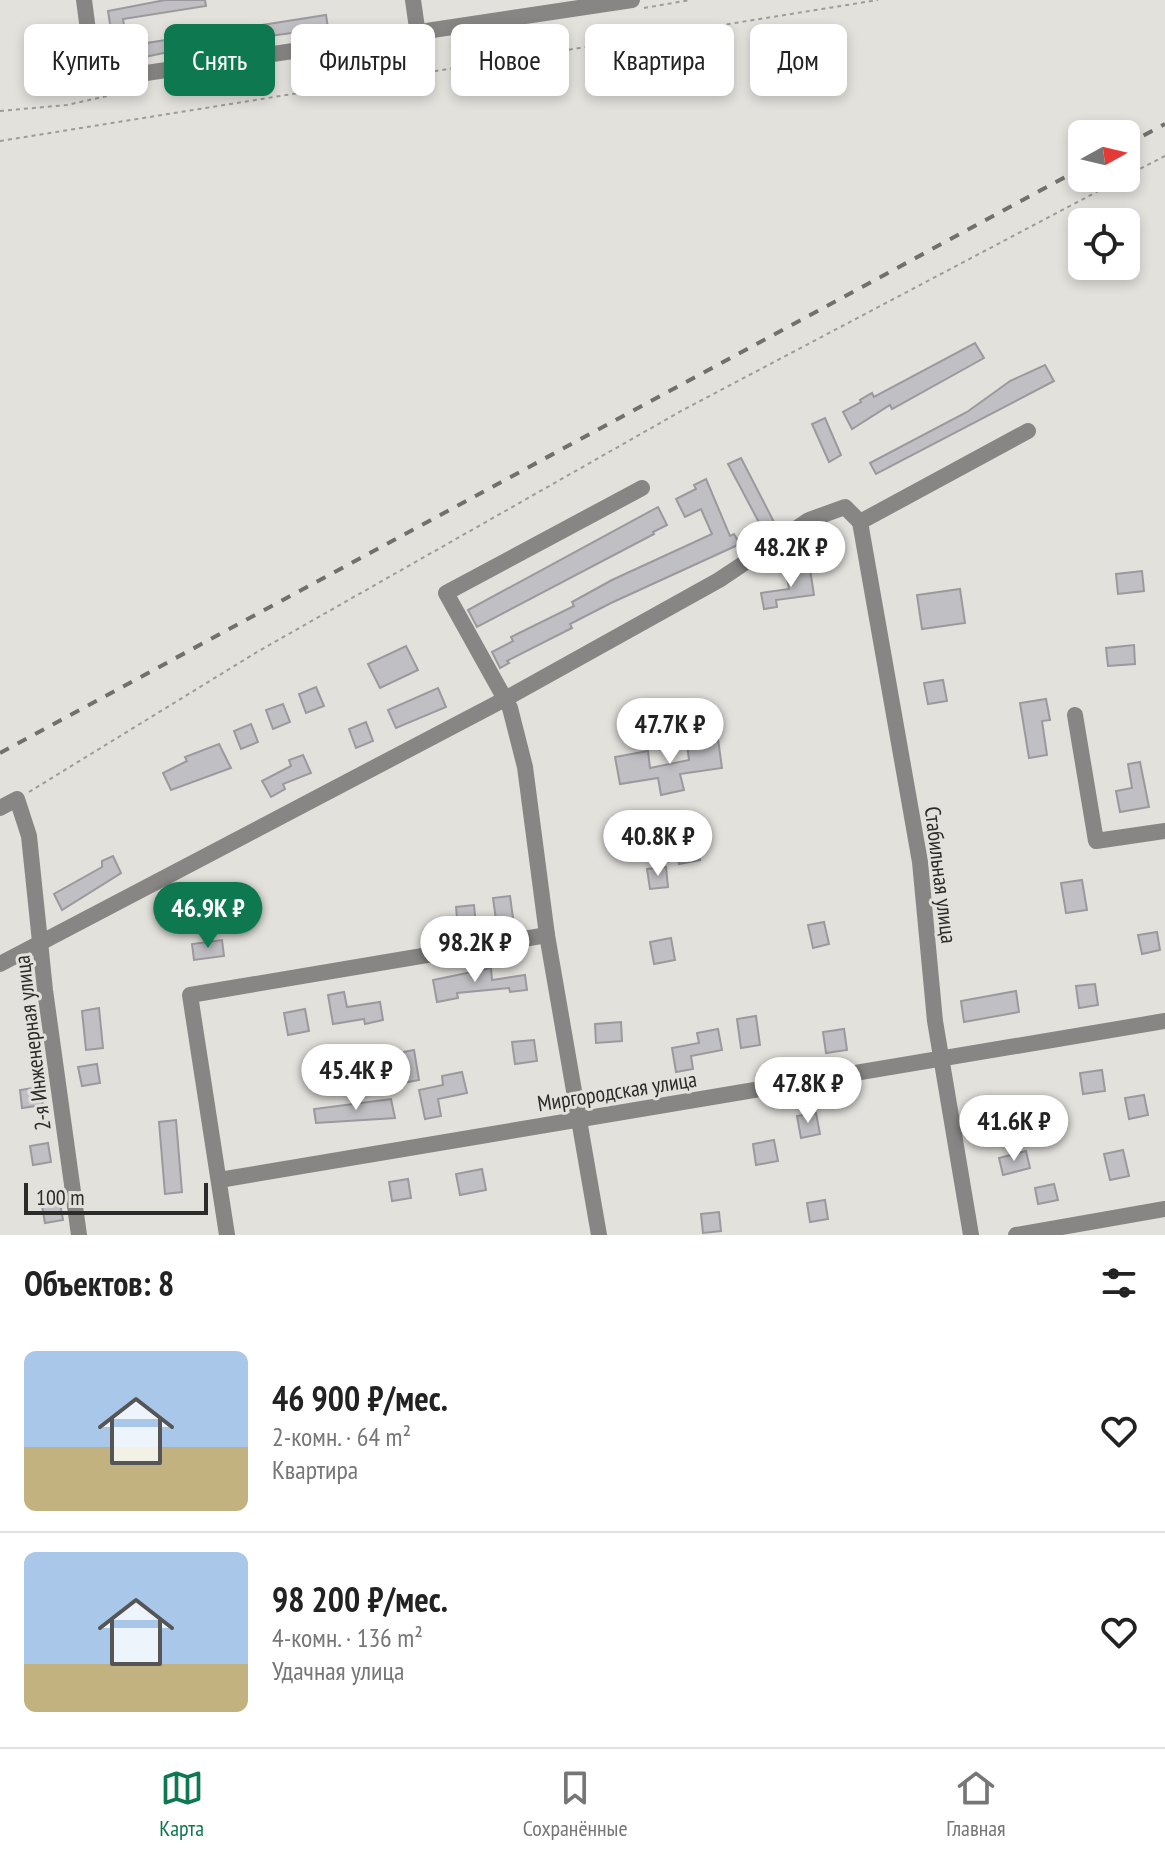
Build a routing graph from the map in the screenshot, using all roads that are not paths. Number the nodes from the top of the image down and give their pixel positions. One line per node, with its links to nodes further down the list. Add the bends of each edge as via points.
1 (84, 0): 6 (street, via 94,76 113,78)
2 (413, 0): 4 (street)
3 (632, 0): 5 (street)
4 (416, 24)
5 (435, 32)
6 (291, 53)
7 (1028, 431): 9 (street)
8 (642, 488): 10 (street, via 446,593)
9 (860, 522): 10 (street, via 845,507 809,520 719,580); 18 (street, Стабильная улица, via 920,862)
10 (505, 699): 14 (street, via 525,767); 15 (street)
11 (1075, 715): 13 (street, via 1096,841)
12 (0, 808): 15 (street, 2-я Инженерная улица, via 17,799 29,836)
13 (1165, 831)
14 (547, 935): 19 (street); 20 (street, via 190,995)
15 (42, 941): 16 (street); 22 (street, 2-я Инженерная улица)
16 (0, 964)
17 (1165, 1021): 18 (street, Миргородская улица)
18 (941, 1060): 19 (street, Миргородская улица); 25 (street, Стабильная улица)
19 (576, 1120): 20 (street, Миргородская улица); 24 (street)
20 (219, 1180): 23 (street)
21 (1165, 1209): 26 (street)
22 (79, 1235)
23 (227, 1235)
24 (599, 1235)
25 (971, 1235)
26 (1016, 1235)

